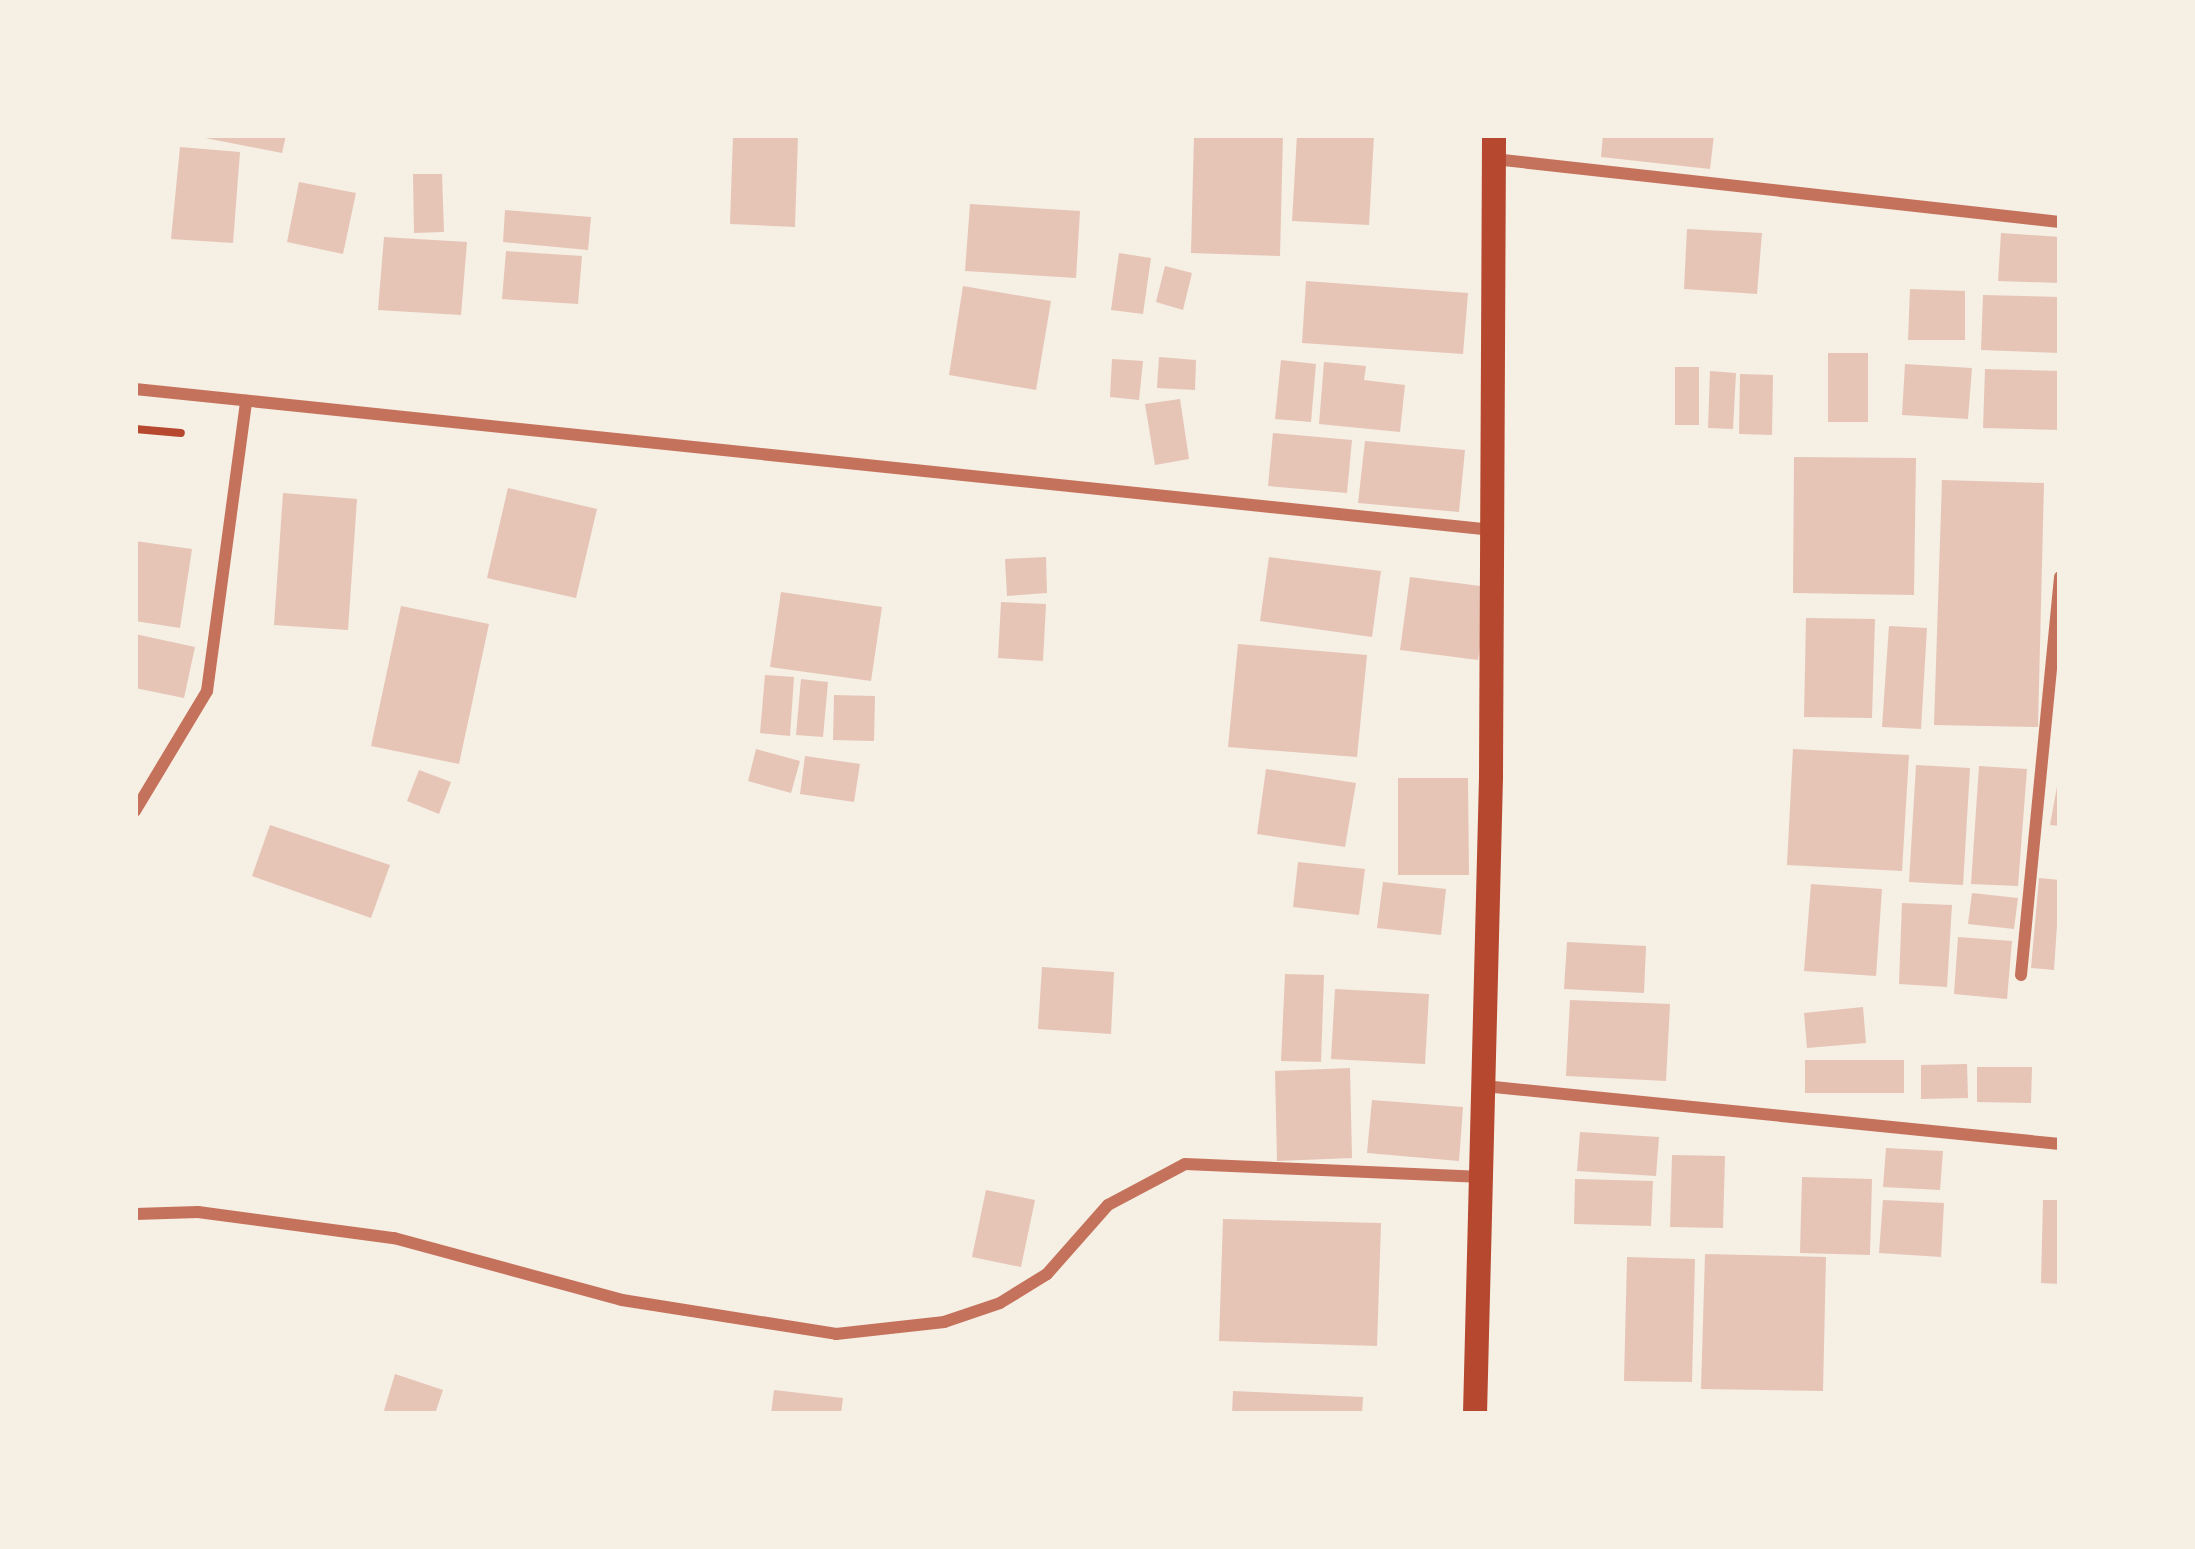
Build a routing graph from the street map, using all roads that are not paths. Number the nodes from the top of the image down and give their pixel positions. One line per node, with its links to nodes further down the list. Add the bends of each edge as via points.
1 (1493, 147): 2 (street); 5 (main road)
2 (2060, 222)
3 (135, 389): 4 (street)
4 (245, 401): 5 (street); 7 (street, via 207,691)
5 (1493, 530): 9 (main road)
6 (2060, 578): 8 (street)
7 (135, 811)
8 (2021, 975)
9 (1484, 1086): 10 (street); 11 (main road)
10 (2060, 1144)
11 (1483, 1177): 12 (street, via 1186,1164 1108,1205 1047,1274 1000,1303 944,1322 836,1334 622,1300 394,1238 198,1212); 13 (main road)
12 (135, 1214)
13 (1475, 1414)

